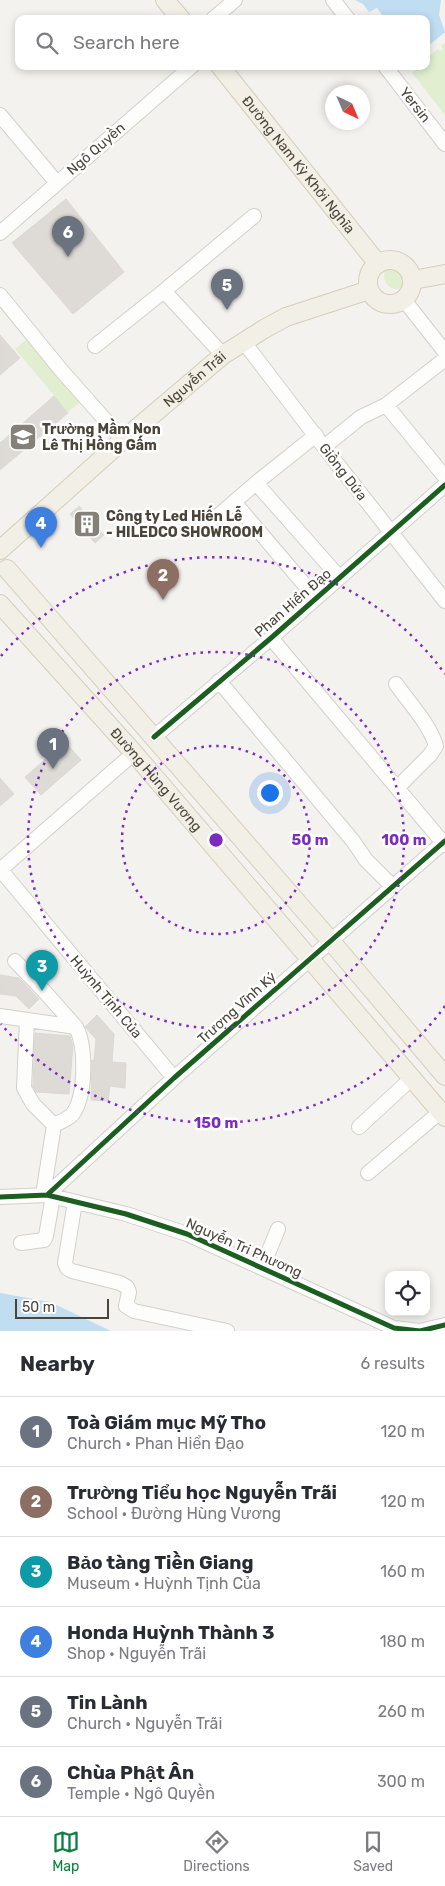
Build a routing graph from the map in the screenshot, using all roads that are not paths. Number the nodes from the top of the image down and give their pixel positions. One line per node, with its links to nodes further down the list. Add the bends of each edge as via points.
1 (166, 0): 4 (main road)
2 (235, 0): 5 (street)
3 (333, 0): 6 (street)
4 (178, 15)
5 (218, 15)
6 (345, 15)
7 (187, 70): 12 (street, Ngô Quyền)
8 (223, 70): 15 (main road, Đường Nam Kỳ Khởi Nghĩa)
9 (388, 70): 11 (street, Yersin)
10 (0, 115): 12 (street)
11 (445, 144)
12 (56, 182): 14 (street, Ngô Quyền)
13 (254, 216): 19 (street)
14 (0, 233)
15 (378, 264): 17 (main road, via 390,260 403,264); 18 (main road, via 370,273)
16 (445, 274): 17 (main road)
17 (413, 280): 21 (main road, via 409,295)
18 (370, 290): 21 (main road, via 384,304); 22 (main road, Nguyễn Trãi, via 286,317)
19 (164, 291): 23 (street); 25 (street)
20 (0, 295): 29 (street)
21 (404, 300): 24 (street)
22 (243, 341): 25 (main road, Nguyễn Trãi); 28 (street, Giồng Dứa)
23 (95, 346)
24 (445, 352)
25 (223, 355): 29 (main road, Nguyễn Trãi)
26 (445, 359): 27 (street)
27 (386, 405): 30 (street, via 365,414); 31 (street)
28 (316, 435): 30 (street, Giồng Dứa); 32 (street)
29 (123, 440): 37 (main road, Nguyễn Trãi)
30 (324, 447): 36 (street, Giồng Dứa)
31 (445, 477)
32 (256, 483): 34 (street); 39 (street)
33 (445, 485): 36 (street, Phan Hiển Đạo)
34 (234, 502): 35 (street); 40 (street)
35 (219, 515)
36 (391, 533): 39 (street, Phan Hiển Đạo); 41 (street, Giồng Dứa)
37 (0, 550): 38 (main road, Nguyễn Trãi, via 7,562)
38 (3, 576): 46 (main road, Đường Hùng Vương)
39 (339, 577): 40 (street, Phan Hiển Đạo)
40 (316, 598): 43 (street, Phan Hiển Đạo)
41 (445, 601)
42 (0, 604): 47 (main road, Đường Hùng Vương)
43 (271, 638): 44 (street, Phan Hiển Đạo); 48 (street)
44 (219, 681): 46 (street, Phan Hiển Đạo); 51 (street, via 366,860)
45 (396, 684): 48 (street, via 424,722 436,746)
46 (154, 737): 52 (main road, Đường Hùng Vương)
47 (134, 753): 50 (street); 53 (main road, Đường Hùng Vương)
48 (397, 788): 49 (street)
49 (444, 843): 51 (street, Trương Vĩnh Ký)
50 (0, 869): 59 (street, Huỳnh Tịnh Của)
51 (393, 886): 52 (street, Trương Vĩnh Ký)
52 (330, 940): 53 (street, Trương Vĩnh Ký); 58 (main road, Đường Hùng Vương)
53 (310, 958): 59 (street, Trương Vĩnh Ký); 60 (main road, Đường Hùng Vương)
54 (15, 961): 57 (street)
55 (0, 1016): 56 (street)
56 (27, 1020): 57 (street); 62 (street, via 24,1088 33,1104)
57 (76, 1026): 62 (street, via 83,1054 80,1097 74,1114)
58 (445, 1076)
59 (174, 1078): 65 (street, Trương Vĩnh Ký)
60 (412, 1078): 61 (main road, Đường Hùng Vương); 63 (street)
61 (443, 1114): 64 (street)
62 (54, 1125): 65 (street)
63 (359, 1127)
64 (368, 1174)
65 (48, 1196): 66 (street, Nguyễn Tri Phương); 67 (street, Nguyễn Tri Phương); 69 (street, via 44,1240)
66 (0, 1197)
67 (75, 1202): 70 (street, Nguyễn Tri Phương, via 158,1223); 72 (street, via 65,1263 68,1268 124,1284 129,1292 126,1306 134,1311)
68 (278, 1229): 70 (street)
69 (21, 1243)
70 (262, 1268): 71 (street, Nguyễn Tri Phương, via 394,1328 420,1331)
71 (445, 1325)
72 (227, 1331)

